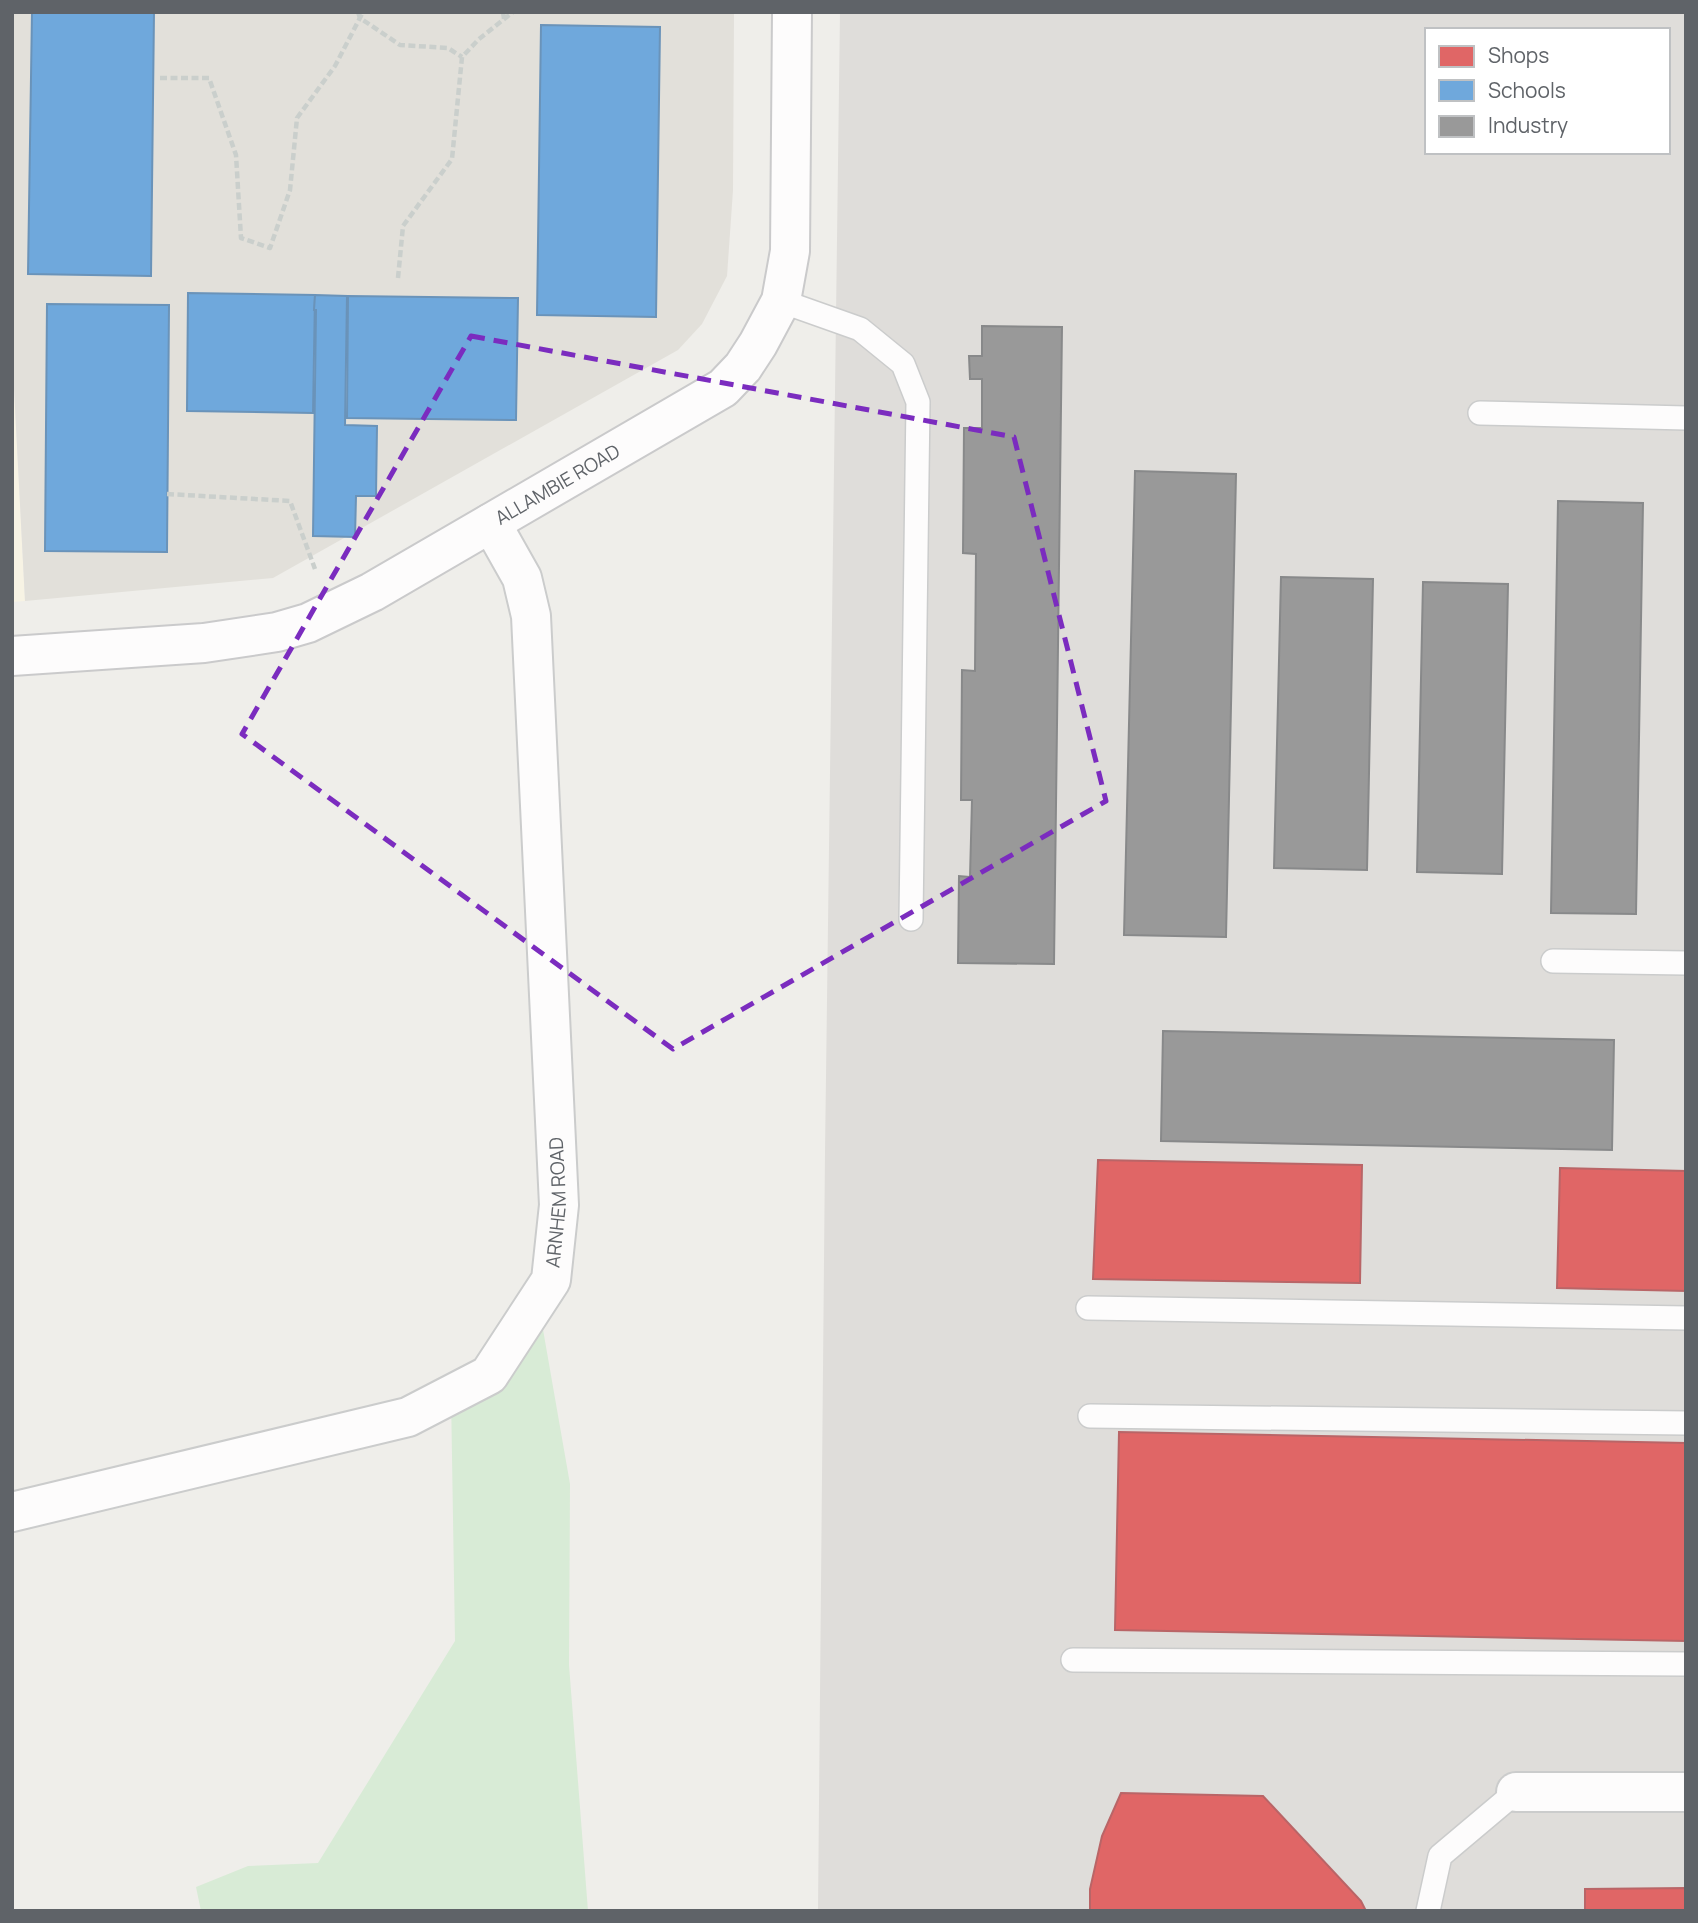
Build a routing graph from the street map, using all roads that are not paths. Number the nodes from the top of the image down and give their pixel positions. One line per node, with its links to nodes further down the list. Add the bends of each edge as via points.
1 (792, 12): 2 (street, ALLAMBIE ROAD, via 790,251)
2 (781, 301): 5 (street, ALLAMBIE ROAD, via 758,345 723,388); 7 (lane, via 860,329 903,364 918,402)
3 (1480, 414): 4 (lane)
4 (1686, 418)
5 (491, 523): 6 (street, ALLAMBIE ROAD, via 335,611 276,632 204,643); 14 (street, ARNHEM ROAD, via 522,578 531,616 559,1205 551,1280 489,1375 408,1418)
6 (12, 656)
7 (911, 919)
8 (1553, 961): 9 (lane)
9 (1686, 963)
10 (1087, 1308): 11 (lane)
11 (1686, 1318)
12 (1090, 1416): 13 (lane)
13 (1686, 1423)
14 (12, 1512)
15 (1073, 1660): 16 (lane)
16 (1686, 1664)
17 (1516, 1792): 18 (street); 19 (lane, via 1440,1856)
18 (1686, 1792)
19 (1428, 1911)

